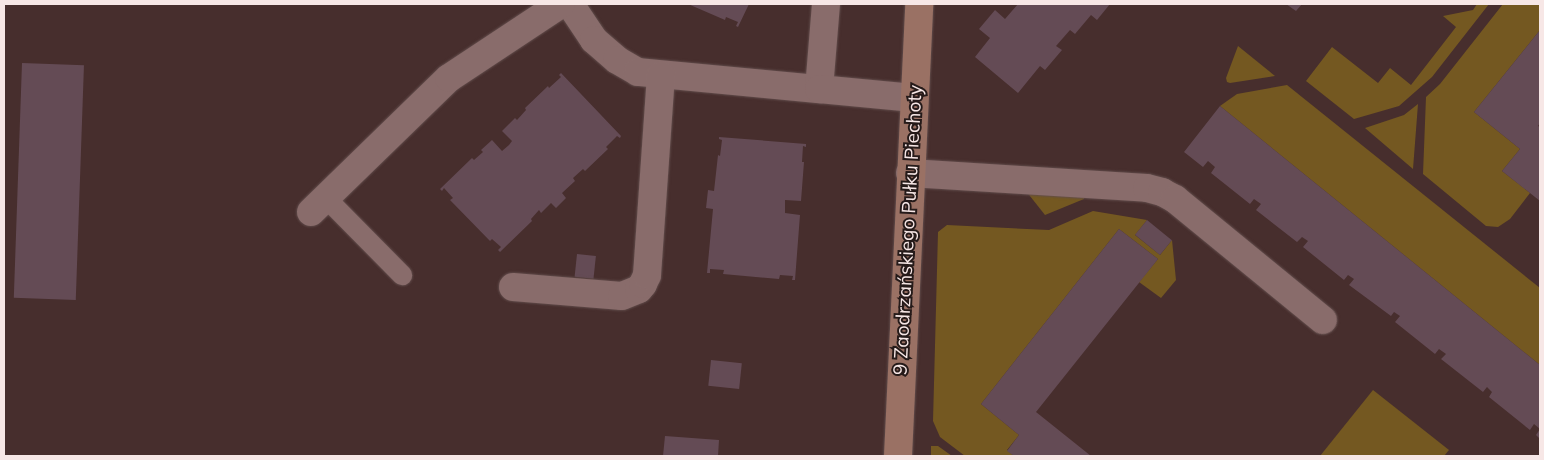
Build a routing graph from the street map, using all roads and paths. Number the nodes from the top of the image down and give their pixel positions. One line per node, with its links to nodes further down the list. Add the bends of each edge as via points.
1 (561, 4): 9 (street, via 449,78)
2 (570, 4): 5 (street, via 594,40 617,60 638,72)
3 (826, 4): 6 (street)
4 (919, 4): 7 (street, 9 Zaodrzańskiego Pułku Piechoty)
5 (662, 75): 6 (street); 11 (street, via 647,275 643,284 622,296)
6 (819, 89): 7 (street)
7 (914, 98): 8 (street, 9 Zaodrzańskiego Pułku Piechoty)
8 (910, 173): 12 (street, via 1147,188 1162,192); 13 (street, 9 Zaodrzańskiego Pułku Piechoty)
9 (318, 204): 10 (lane)
10 (402, 275)
11 (513, 287)
12 (1324, 320)
13 (898, 456)

